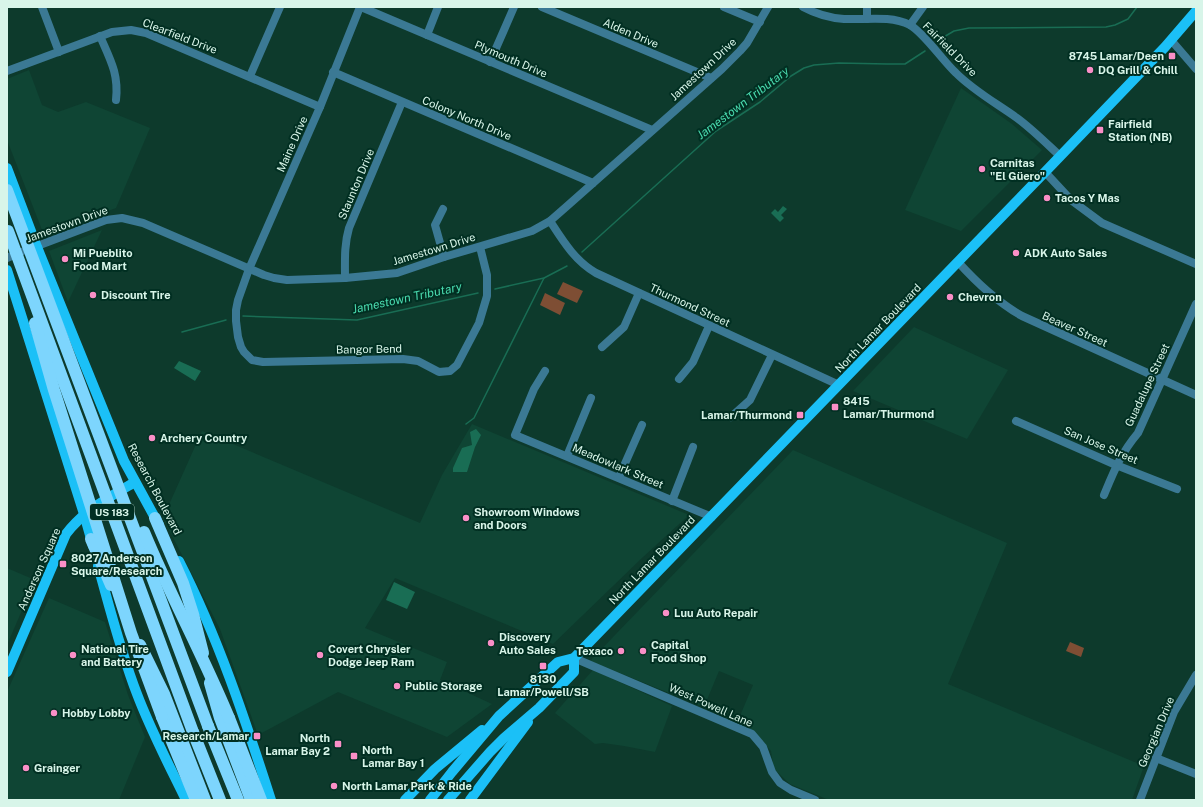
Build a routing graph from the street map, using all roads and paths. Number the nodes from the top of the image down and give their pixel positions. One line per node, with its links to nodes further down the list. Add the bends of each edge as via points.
1 (42, 7): 19 (street)
2 (280, 7): 24 (street)
3 (361, 7): 17 (street, Plymouth Drive); 23 (street, Maine Drive)
4 (438, 7): 17 (street)
5 (514, 7): 20 (street)
6 (542, 7): 25 (street, Alden Drive)
7 (724, 7): 14 (street)
8 (768, 7): 14 (street, Jamestown Drive)
9 (804, 7): 13 (street, Fairfield Drive, via 833,18)
10 (868, 7): 13 (street)
11 (923, 7): 15 (street)
12 (1196, 11): 18 (main road, North Lamar Boulevard)
13 (868, 19): 15 (street, Fairfield Drive, via 890,20)
14 (760, 22): 25 (street, Jamestown Drive, via 740,51)
15 (910, 25): 30 (street, Fairfield Drive, via 956,74 1022,122)
16 (100, 36): 19 (street, Clearfield Drive); 24 (street, Clearfield Drive, via 122,30 138,31); 26 (street, via 116,77)
17 (427, 36): 20 (street, Plymouth Drive)
18 (1171, 40): 21 (street); 30 (main road, North Lamar Boulevard)
19 (59, 52): 22 (street, Clearfield Drive)
20 (490, 62): 29 (street, Plymouth Drive)
21 (1196, 68)
22 (7, 71)
23 (333, 72): 27 (street, Colony North Drive); 28 (street, Maine Drive)
24 (250, 76): 28 (street, Clearfield Drive)
25 (711, 78): 29 (street, Jamestown Drive)
26 (116, 100)
27 (402, 102): 33 (street, Colony North Drive); 46 (street, Staunton Drive, via 349,228 346,239)
28 (320, 107): 44 (street, Maine Drive)
29 (652, 130): 33 (street, Jamestown Drive)
30 (1060, 156): 32 (main road, North Lamar Boulevard)
31 (7, 168): 38 (main road, Research Boulevard)
32 (1045, 172): 42 (main road, North Lamar Boulevard); 43 (street, via 1071,200 1102,223)
33 (593, 183): 36 (street, Jamestown Drive)
34 (7, 190): 64 (highway, US 183, bridge)
35 (443, 209): 40 (street, via 435,225)
36 (550, 221): 39 (street, Jamestown Drive, via 532,231); 49 (street, Thurmond Street, via 568,249 586,268)
37 (7, 228): 48 (highway, US 183, bridge)
38 (33, 245): 41 (street, Jamestown Drive); 44 (street, Jamestown Drive, via 106,220 122,218 143,223); 68 (main road, Research Boulevard)
39 (480, 247): 40 (street, Jamestown Drive); 47 (street, Bangor Bend, via 487,275 487,296 479,323 458,365 450,371 435,370 418,361 403,359 263,362 252,360 244,352 237,332 236,310)
40 (444, 257): 46 (street, Jamestown Drive, via 397,273)
41 (7, 258)
42 (958, 262): 56 (street, Beaver Street, via 987,292 1018,314); 57 (main road, North Lamar Boulevard)
43 (1196, 264)
44 (249, 269): 46 (street, Jamestown Drive, via 287,280); 47 (street, Maine Drive)
45 (7, 270): 72 (main road)
46 (345, 278)
47 (241, 289)
48 (32, 293): 84 (highway, bridge, via 33,314 54,390 131,633); 86 (highway, US 183, bridge)
49 (639, 294): 51 (street, Thurmond Street); 52 (street, via 624,326)
50 (1196, 304): 56 (street, Guadalupe Street)
51 (709, 326): 53 (street, Thurmond Street); 55 (street, via 693,362)
52 (602, 347)
53 (772, 355): 57 (street, Thurmond Street); 60 (street, via 750,400)
54 (545, 370): 65 (street, Meadowlark Street, via 534,389 515,435)
55 (679, 379)
56 (1162, 380): 58 (street, Beaver Street); 66 (street, Guadalupe Street, via 1138,433 1126,446)
57 (839, 385): 73 (main road, North Lamar Boulevard)
58 (1196, 395)
59 (592, 398): 65 (street)
60 (731, 417)
61 (1016, 421): 66 (street, San Jose Street)
62 (642, 425): 67 (street)
63 (693, 447): 71 (street)
64 (106, 454): 87 (highway, US 183, bridge); 89 (highway, bridge, via 122,481 206,664)
65 (567, 456): 67 (street, Meadowlark Street)
66 (1116, 464): 69 (street, San Jose Street); 70 (street, Guadalupe Street)
67 (619, 477): 71 (street, Meadowlark Street)
68 (134, 482): 72 (main road, Anderson Square); 74 (main road, Research Boulevard)
69 (1177, 489)
70 (1104, 495)
71 (672, 501): 73 (street, Meadowlark Street)
72 (84, 514): 75 (main road); 77 (main road, Anderson Square, via 73,525 61,544)
73 (712, 517): 76 (main road, North Lamar Boulevard)
74 (155, 518): 88 (highway, via 183,583 220,718); 90 (main road, Research Boulevard, via 192,586 232,683)
75 (91, 538): 83 (main road, via 112,618 137,694); 85 (highway, via 164,694)
76 (574, 658): 79 (main road, via 574,672); 80 (main road, North Lamar Boulevard, via 558,662); 95 (street, West Powell Lane, via 752,734 763,747 772,772 780,783)
77 (7, 672)
78 (1196, 675): 81 (street, Georgian Drive, via 1174,712)
79 (539, 708): 93 (main road, via 490,752); 94 (main road)
80 (499, 716): 91 (main road, via 435,769); 92 (main road, North Lamar Boulevard)
81 (1156, 758): 82 (street); 96 (street, Georgian Drive)
82 (1196, 774)
83 (186, 800)
84 (196, 800)
85 (205, 800)
86 (220, 800)
87 (238, 800)
88 (251, 800)
89 (261, 800)
90 (271, 800)
91 (405, 800)
92 (430, 800)
93 (448, 800)
94 (470, 800)
95 (815, 800)
96 (1140, 800)

